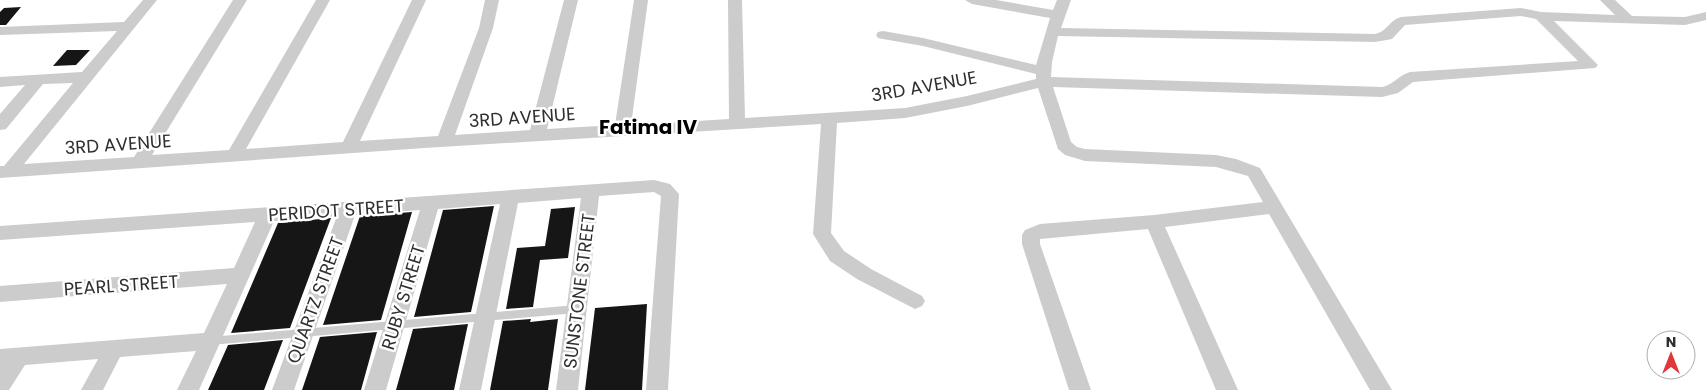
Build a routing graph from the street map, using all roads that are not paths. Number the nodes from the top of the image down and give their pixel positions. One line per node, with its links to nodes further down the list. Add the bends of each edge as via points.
1 (150, 0): 18 (street)
2 (240, 0): 34 (street)
3 (323, 0): 33 (street)
4 (419, 0): 32 (street)
5 (492, 0): 31 (street, via 486,28)
6 (571, 0): 30 (street)
7 (641, 0): 29 (street)
8 (735, 0): 27 (street)
9 (972, 0): 14 (street)
10 (1064, 0): 14 (street)
11 (1503, 0): 13 (street)
12 (1607, 0): 17 (street)
13 (1521, 12): 15 (street); 20 (street, via 1401,21 1386,37 1375,38)
14 (1058, 15): 20 (street)
15 (1541, 16): 17 (street); 22 (street, via 1590,65 1410,77 1400,86 1382,92)
16 (1706, 16): 17 (street, via 1685,21)
17 (1629, 20)
18 (130, 26): 19 (street); 23 (street)
19 (0, 31)
20 (1054, 32): 22 (street)
21 (883, 36): 22 (street, via 923,42)
22 (1044, 76): 26 (street, 3RD AVENUE, via 967,101 905,113); 39 (street, via 1064,145 1071,152 1236,165 1254,172)
23 (85, 78): 24 (street); 35 (street)
24 (38, 80): 25 (street); 28 (street)
25 (0, 82)
26 (829, 119): 27 (street, 3RD AVENUE); 46 (street, via 822,234 836,256)
27 (737, 124): 29 (street, 3RD AVENUE)
28 (0, 125)
29 (622, 130): 30 (street, 3RD AVENUE)
30 (538, 136): 31 (street, 3RD AVENUE)
31 (444, 142): 32 (street, 3RD AVENUE)
32 (349, 147): 33 (street, 3RD AVENUE)
33 (234, 155): 34 (street, 3RD AVENUE)
34 (139, 162): 35 (street, 3RD AVENUE)
35 (4, 172)
36 (591, 191): 37 (street, PERIDOT STREET); 47 (street, SUNSTONE STREET); 61 (street, PERIDOT STREET, via 654,186 664,188 670,194)
37 (511, 196): 38 (street, PERIDOT STREET); 48 (street)
38 (431, 204): 40 (street, PERIDOT STREET); 49 (street, RUBY STREET)
39 (1274, 207): 42 (street); 64 (street)
40 (348, 209): 41 (street, PERIDOT STREET); 50 (street, QUARTZ STREET)
41 (268, 214): 43 (street, PERIDOT STREET); 44 (street)
42 (1154, 222): 62 (street, via 1040,231 1031,235 1031,244); 63 (street)
43 (0, 233)
44 (241, 275): 45 (street, PEARL STREET); 51 (street)
45 (0, 294)
46 (915, 301)
47 (576, 310): 48 (lane); 60 (street, SUNSTONE STREET)
48 (485, 316): 49 (lane); 59 (street)
49 (395, 324): 50 (lane); 58 (street, RUBY STREET)
50 (303, 332): 51 (lane); 57 (street, QUARTZ STREET)
51 (210, 341): 52 (street); 56 (street)
52 (114, 349): 53 (street); 55 (street)
53 (10, 357): 54 (street)
54 (0, 387)
55 (92, 390)
56 (188, 390)
57 (282, 390)
58 (376, 390)
59 (470, 390)
60 (567, 390)
61 (657, 390)
62 (1080, 390)
63 (1228, 390)
64 (1382, 390)

